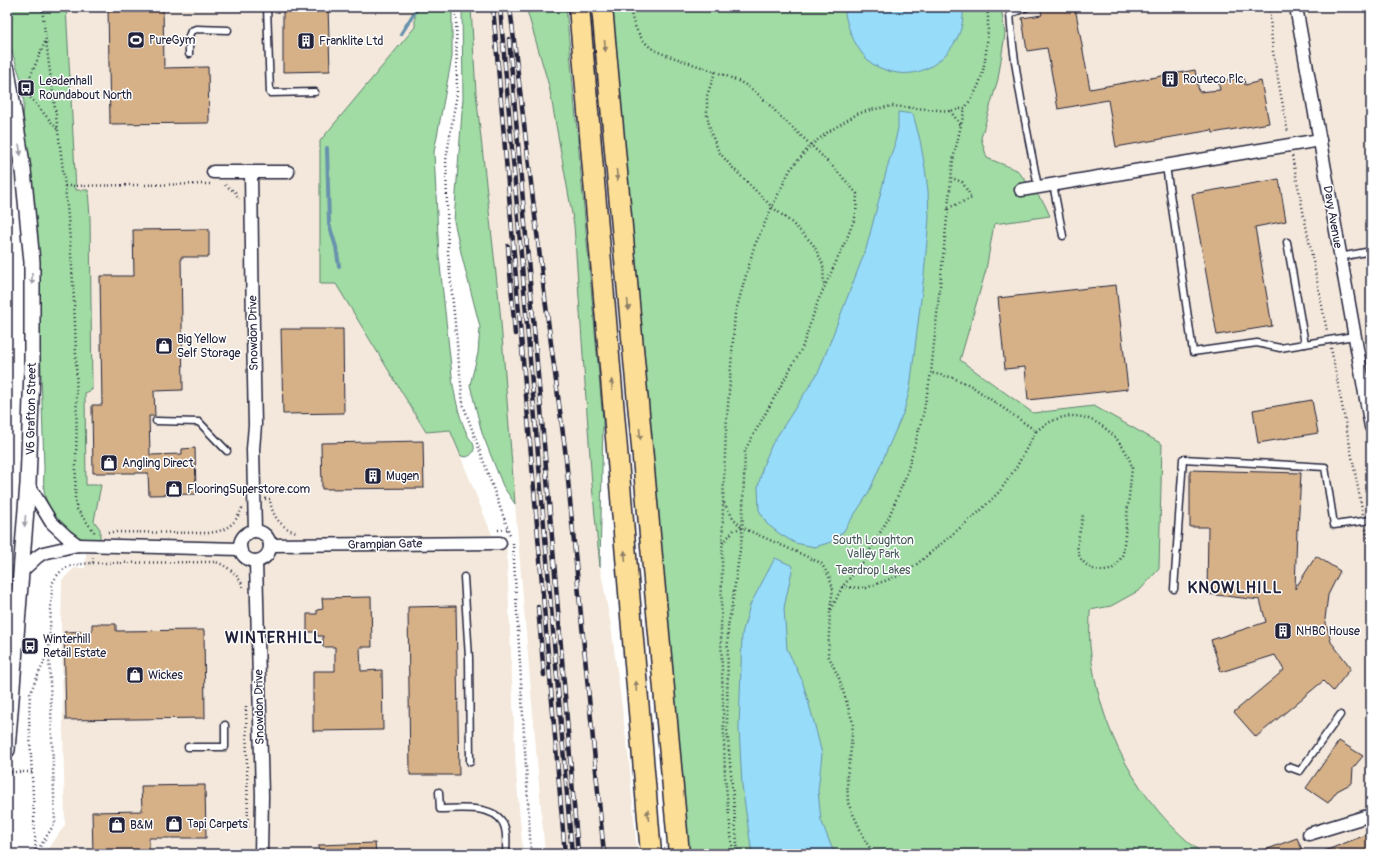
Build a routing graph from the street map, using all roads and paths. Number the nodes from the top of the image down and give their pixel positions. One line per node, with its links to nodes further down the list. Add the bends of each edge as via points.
1 (42, 7): 12 (path)
2 (267, 7): 16 (lane, via 270,93)
3 (456, 7): 56 (path, via 457,93 446,160 448,253 463,404)
4 (579, 7): 94 (highway, one-way to 4)
5 (602, 7): 95 (highway, one-way to 95)
6 (630, 7): 15 (path, via 636,29 651,47)
7 (987, 7): 17 (path, via 986,47 981,78)
8 (1027, 7): 32 (lane, via 1010,14 1022,107)
9 (1270, 7): 23 (path, via 1273,52)
10 (1296, 7): 21 (street, Davy Avenue)
11 (228, 30): 13 (lane, via 191,31)
12 (46, 41): 20 (path); 20 (path, via 27,84 29,96)
13 (189, 54)
14 (7, 70): 50 (street, V6 Grafton Street, one-way to 50, via 23,170 32,262 32,398)
15 (715, 72): 22 (path, via 745,84); 35 (path, via 707,96 707,115 719,152)
16 (315, 92)
17 (965, 108): 18 (path); 19 (path)
18 (950, 111): 19 (path); 22 (path, via 892,106 870,110 856,114)
19 (961, 125): 28 (path, via 953,160)
20 (59, 130): 31 (path)
21 (1320, 140): 23 (street); 40 (street, Davy Avenue)
22 (811, 145): 35 (path, via 790,170); 41 (path, via 857,194 856,216)
23 (1290, 145): 24 (street); 43 (path)
24 (1166, 166): 30 (street); 44 (lane, via 1193,352 1257,343 1280,348)
25 (251, 172): 26 (street); 27 (street); 51 (street, Snowdon Drive)
26 (288, 172)
27 (213, 178): 31 (path)
28 (952, 178): 36 (path); 36 (path, via 962,182 972,198)
29 (222, 184): 34 (path, via 232,188)
30 (1053, 184): 32 (street); 37 (lane)
31 (64, 186): 65 (path, via 76,340 75,499 77,509 94,532)
32 (1038, 187): 33 (street)
33 (1021, 190)
34 (240, 201)
35 (772, 207): 41 (path, via 813,244 823,264); 52 (path, via 754,247 735,314)
36 (948, 208): 45 (path)
37 (1063, 236)
38 (1287, 242): 44 (lane)
39 (1371, 251): 40 (lane)
40 (1340, 257): 42 (street, Davy Avenue)
41 (824, 286): 55 (path, via 802,348 745,450)
42 (1354, 336): 43 (lane); 47 (street, Davy Avenue)
43 (1329, 340): 44 (lane); 54 (path)
44 (1305, 344)
45 (931, 373): 48 (path, via 952,377 970,385); 72 (path, via 923,415 906,476 888,519 862,564)
46 (156, 421): 49 (lane, via 199,422)
47 (1371, 427)
48 (1036, 431): 53 (path, via 1062,418 1083,418 1110,432 1128,455 1132,468 1123,554 1118,563 1109,570 1098,571 1087,565 1080,557 1077,550); 72 (path, via 1000,491 918,564 898,576 866,588)
49 (226, 450)
50 (28, 484): 63 (street, via 51,522); 70 (street, V6 Grafton Street, one-way to 70)
51 (254, 500): 58 (street, Snowdon Drive); 59 (path, via 243,501 242,509 233,524 217,532); 60 (path, via 270,499 271,509 281,524)
52 (723, 502): 55 (path); 62 (path)
53 (1083, 514)
54 (1368, 521): 67 (path); 73 (lane, via 1334,525 1325,467 1183,459)
55 (742, 528): 62 (path, via 734,530); 75 (path, via 821,563 833,588); 97 (path, via 728,626 727,728)
56 (508, 529): 57 (path); 93 (path, via 513,544)
57 (492, 530)
58 (255, 531): 64 (street, via 267,536); 66 (street, via 244,535)
59 (102, 532)
60 (302, 533)
61 (500, 543): 64 (street, Grampian Gate)
62 (723, 543): 96 (path, via 721,634 725,768)
63 (78, 545): 65 (street); 70 (street, via 43,553)
64 (270, 545): 68 (street, via 265,557)
65 (94, 546): 66 (street); 69 (path)
66 (240, 549): 68 (street, via 249,560)
67 (1371, 558)
68 (256, 561): 91 (street, Snowdon Drive)
69 (93, 563): 74 (path, via 216,562 235,573); 76 (path, via 70,565 56,576 52,584)
70 (21, 572): 81 (street, V6 Grafton Street)
71 (464, 577): 82 (lane, via 469,658)
72 (842, 587): 75 (path)
73 (1174, 589)
74 (245, 595)
75 (830, 612): 98 (path, via 828,655 839,678 853,723 847,776 848,803)
76 (49, 651): 85 (path, via 30,693); 90 (path, via 55,823)
77 (246, 702): 88 (path)
78 (1340, 715): 83 (lane, via 1300,771)
79 (225, 725): 80 (lane, via 225,747)
80 (188, 747)
81 (7, 750)
82 (470, 762)
83 (1289, 767)
84 (7, 772): 85 (path)
85 (32, 772): 90 (path)
86 (440, 792): 92 (lane, via 440,809 482,810 498,817 506,830)
87 (1371, 815): 89 (street)
88 (248, 833)
89 (1309, 834)
90 (36, 854)
91 (262, 854)
92 (506, 854)
93 (531, 854)
94 (651, 854)
95 (679, 854)
96 (733, 854)
97 (738, 854)
98 (874, 854)

